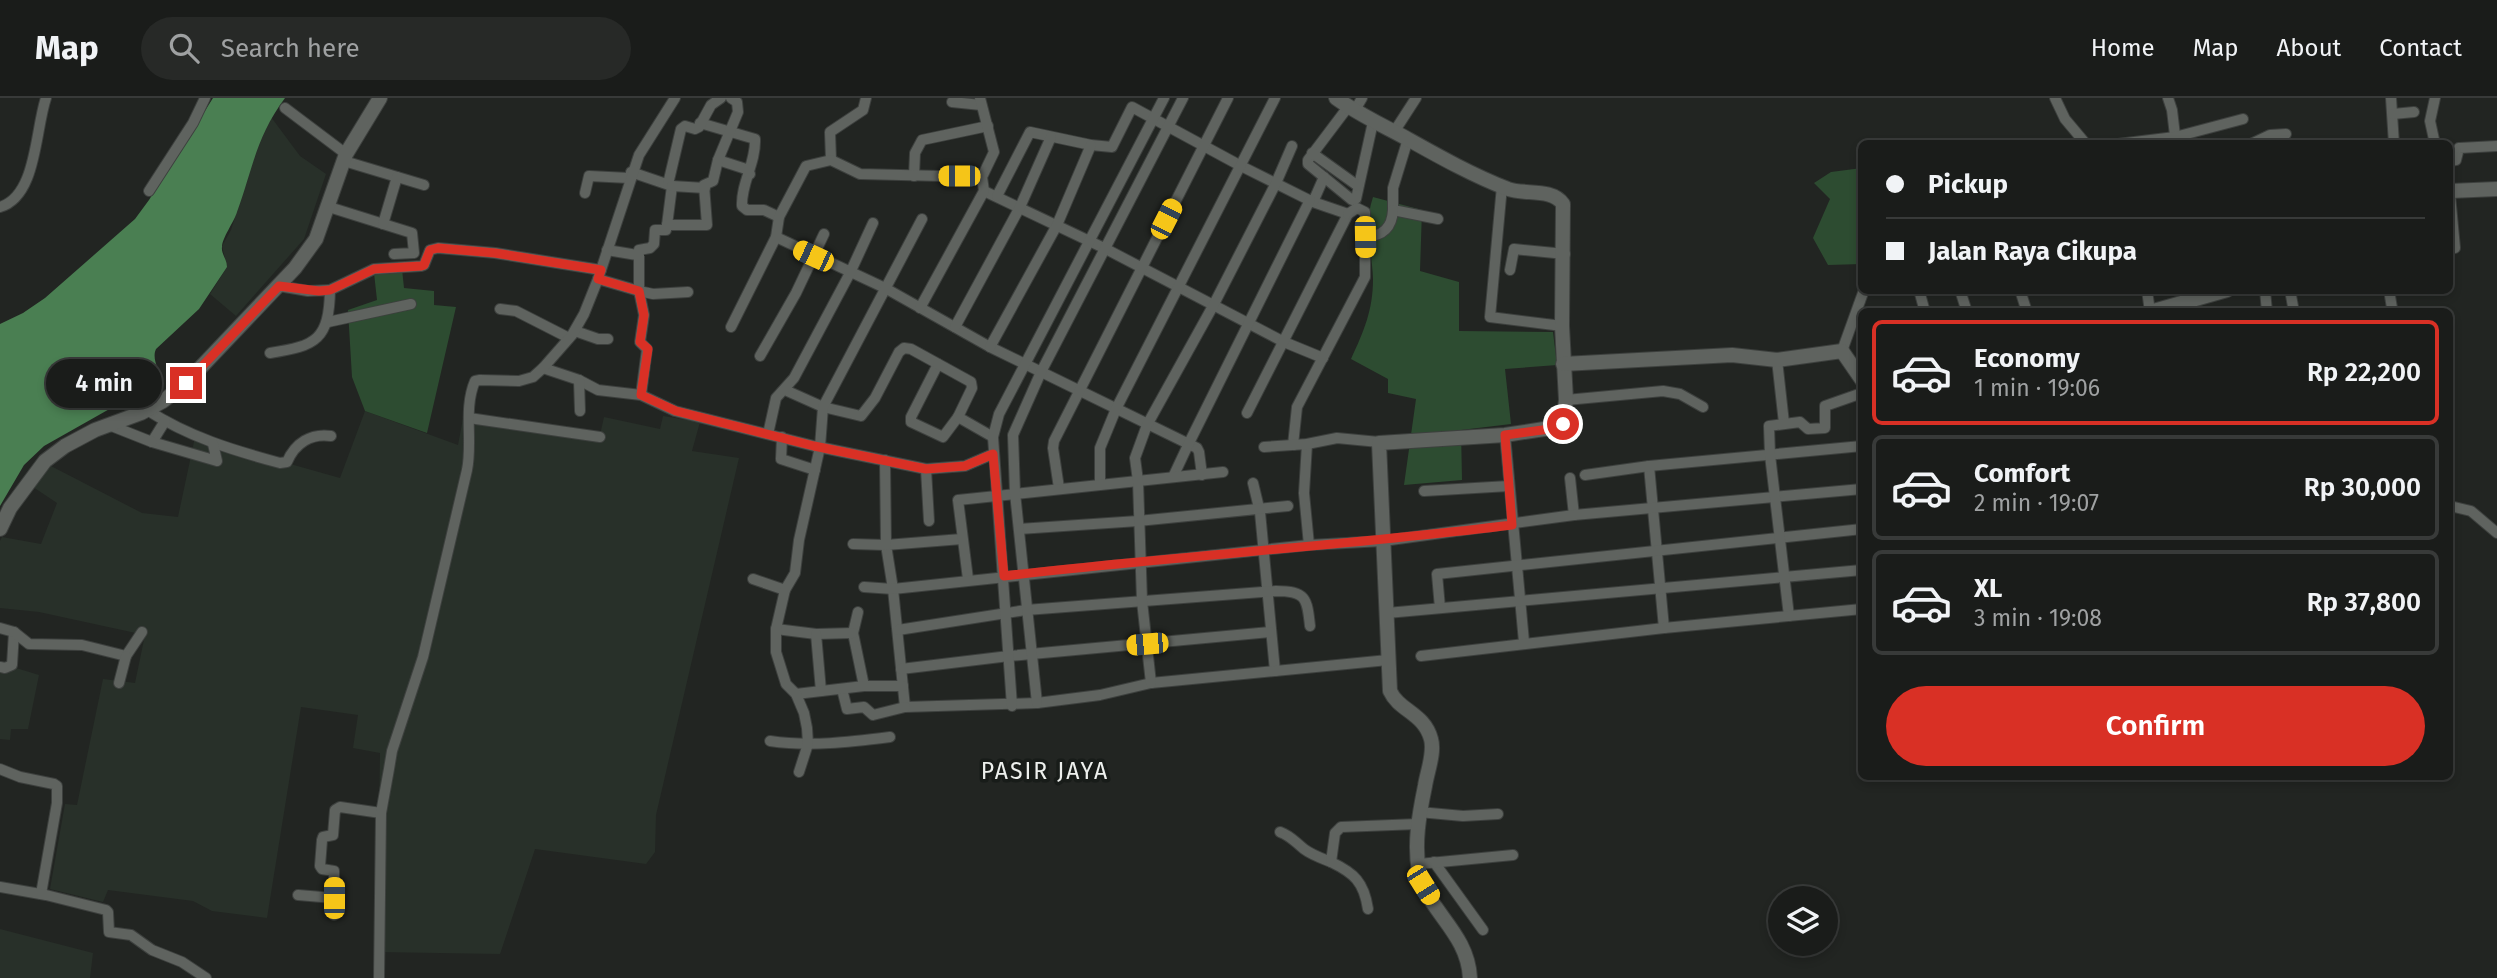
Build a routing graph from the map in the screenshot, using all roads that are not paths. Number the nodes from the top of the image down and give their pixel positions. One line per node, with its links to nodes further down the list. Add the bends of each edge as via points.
1 (46, 98): 68 (street, via 25,186 13,202)
2 (205, 98): 62 (street)
3 (380, 98): 44 (street)
4 (675, 98): 50 (street)
5 (721, 98): 26 (street)
6 (732, 98): 30 (street, via 738,109)
7 (866, 98): 46 (street, via 863,110 830,132)
8 (1164, 98): 23 (street)
9 (1183, 98): 28 (street)
10 (1228, 98): 42 (street)
11 (1275, 98): 48 (street)
12 (1416, 98): 29 (street)
13 (2055, 98): 34 (street)
14 (2168, 98): 35 (street)
15 (2391, 98): 22 (street)
16 (2435, 98): 38 (street, via 2430,121)
17 (981, 101): 18 (street); 27 (street)
18 (952, 102)
19 (1350, 103): 25 (street); 43 (street)
20 (285, 108): 44 (street)
21 (2414, 112): 22 (street)
22 (2393, 114): 37 (street)
23 (1153, 119): 28 (street); 39 (street, via 1131,108 1112,147); 84 (street)
24 (2243, 119): 35 (street)
25 (1373, 122): 29 (street); 58 (street)
26 (700, 123): 30 (street); 57 (street, via 697,128 681,129)
27 (988, 126): 51 (street, via 922,140 915,153); 53 (street, via 994,152)
28 (1168, 128): 42 (street); 85 (street)
29 (1394, 132): 33 (street)
30 (728, 133): 45 (street); 49 (street, via 755,139)
31 (2286, 134): 36 (street)
32 (1051, 137): 39 (street); 66 (street, via 1029,133); 70 (street)
33 (1408, 139): 59 (street); 71 (street, via 1393,188)
34 (2083, 140)
35 (2176, 140)
36 (2259, 140)
37 (2394, 140)
38 (2434, 140)
39 (1091, 145): 79 (street)
40 (1292, 146): 55 (street)
41 (2497, 146): 47 (street, via 2459,148)
42 (1203, 147): 48 (street); 92 (street)
43 (1312, 153): 54 (street, via 1308,164); 58 (street)
44 (345, 158): 52 (street); 69 (street)
45 (718, 160): 49 (street); 60 (street, via 713,181)
46 (831, 160): 51 (street, via 860,174); 73 (street, via 806,166)
47 (2453, 160)
48 (1241, 166): 55 (street); 98 (street)
49 (750, 174): 73 (street, via 742,194 743,207)
50 (630, 175): 57 (street); 64 (street, via 589,176); 87 (street)
51 (914, 176): 53 (street)
52 (397, 177): 56 (street); 77 (street)
53 (982, 177): 63 (street)
54 (1324, 177): 58 (street, via 1352,200); 67 (street)
55 (1276, 183): 67 (street); 105 (street)
56 (424, 185)
57 (670, 185): 60 (street); 78 (street)
58 (1358, 186)
59 (1502, 186): 89 (street, via 1560,199); 111 (street, via 1490,317)
60 (705, 188): 78 (street, via 707,225)
61 (2497, 189): 65 (street)
62 (149, 191)
63 (984, 191): 66 (street); 106 (street)
64 (584, 193)
65 (2453, 193)
66 (997, 196): 70 (street)
67 (1312, 201): 72 (street); 110 (street)
68 (0, 207)
69 (329, 207): 77 (street); 96 (street, via 316,239)
70 (1020, 207): 79 (street); 113 (street)
71 (1393, 210): 75 (street); 83 (street, via 1384,232)
72 (1348, 214): 83 (street, via 1363,210); 116 (street)
73 (779, 217): 82 (street)
74 (922, 219): 97 (street)
75 (1438, 219)
76 (873, 223): 94 (street)
77 (383, 224): 88 (street, via 413,235 414,253)
78 (667, 225): 90 (street, via 666,230 655,230 654,244 640,248)
79 (1057, 225): 84 (street); 117 (street)
80 (2453, 226): 86 (street)
81 (824, 234): 91 (street)
82 (776, 237): 91 (street); 112 (street)
83 (1365, 237): 121 (street, via 1365,277)
84 (1088, 240): 85 (street); 125 (street)
85 (1104, 248): 92 (street); 127 (street)
86 (2455, 248)
87 (607, 250): 90 (street); 95 (street)
88 (394, 254)
89 (1565, 254): 93 (street, via 1514,249); 111 (street)
90 (637, 255): 100 (street)
91 (813, 256): 94 (street); 120 (street)
92 (1142, 268): 98 (street); 131 (street)
93 (1510, 270)
94 (850, 273): 97 (street); 130 (street)
95 (599, 274): 99 (street, via 495,253 438,248 430,250 424,265 374,269); 100 (street); 114 (street)
96 (279, 286): 99 (street); 138 (street, via 185,384)
97 (885, 288): 106 (street); 135 (street)
98 (1178, 288): 105 (street); 137 (street)
99 (330, 290): 109 (street)
100 (639, 291): 101 (street); 133 (street, via 644,315 640,342 648,349)
101 (688, 292)
102 (1863, 294): 118 (street)
103 (2201, 295): 107 (street)
104 (411, 304): 109 (street)
105 (1213, 306): 110 (street); 148 (street)
106 (920, 307): 113 (street)
107 (2162, 308)
108 (499, 309): 114 (street)
109 (328, 322): 119 (street, via 321,334 300,348)
110 (1249, 324): 116 (street); 159 (street)
111 (1562, 326): 124 (street)
112 (731, 327)
113 (955, 327): 117 (street)
114 (572, 335): 115 (street); 126 (street)
115 (608, 339)
116 (1284, 342): 121 (street); 140 (street)
117 (990, 347): 125 (street)
118 (1842, 351): 122 (street); 128 (street)
119 (270, 354)
120 (760, 356)
121 (1323, 358): 160 (street, via 1297,407)
122 (1777, 360): 124 (street, via 1732,355); 146 (street)
123 (938, 364): 135 (street, via 911,349 901,349 864,415); 142 (street, via 972,385); 142 (street, via 910,420 942,442)
124 (1563, 364): 134 (street)
125 (1026, 365): 127 (street); 141 (street)
126 (543, 368): 129 (street); 143 (street, via 519,381 475,382)
127 (1041, 372): 131 (street); 145 (street)
128 (1858, 374)
129 (579, 380): 133 (street, via 598,390); 139 (street)
130 (785, 390): 135 (street); 149 (street, via 776,398)
131 (1079, 391): 137 (street); 179 (street, via 1053,446)
132 (1858, 394): 146 (street, via 1825,406 1825,428)
133 (641, 395): 149 (street, via 676,411)
134 (1566, 400): 136 (street, via 1663,391); 150 (street, via 1565,420 1557,428)
135 (823, 407): 162 (street)
136 (1703, 407)
137 (1116, 409): 148 (street); 176 (street, via 1100,448)
138 (147, 410): 144 (street); 147 (street)
139 (580, 411)
140 (1247, 413)
141 (999, 414): 145 (street); 154 (street)
142 (958, 417): 154 (street)
143 (469, 418): 152 (street); 262 (street, via 467,470 423,657 392,751)
144 (164, 421): 155 (street); 157 (street)
145 (1018, 423): 182 (street, via 1012,443)
146 (1784, 423): 165 (street, via 1769,426)
147 (109, 425): 155 (street); 193 (street, via 45,461)
148 (1147, 425): 159 (street); 175 (street, via 1135,458)
149 (768, 433): 153 (street)
150 (1505, 435): 156 (street); 178 (street)
151 (331, 436): 157 (street, via 313,435 286,463)
152 (600, 437)
153 (782, 437): 162 (street); 169 (street, via 780,459)
154 (993, 437): 164 (street)
155 (152, 442): 157 (street, via 217,461)
156 (1379, 442): 158 (street, via 1337,438); 199 (street)
157 (213, 444)
158 (1307, 444): 160 (street); 202 (street, via 1304,493)
159 (1188, 445): 171 (street, via 1198,450); 173 (street)
160 (1293, 445): 163 (street)
161 (1858, 446): 165 (street)
162 (820, 447): 166 (street); 169 (street)
163 (1264, 447)
164 (993, 454): 168 (street, via 965,466); 183 (street)
165 (1770, 455): 167 (street); 184 (street)
166 (886, 460): 168 (street); 201 (street)
167 (1649, 466): 172 (street); 187 (street)
168 (926, 469): 190 (street)
169 (815, 470): 216 (street, via 795,573)
170 (1223, 472): 171 (street)
171 (1202, 475): 173 (street)
172 (1585, 475)
173 (1174, 477): 175 (street)
174 (1570, 478): 189 (street)
175 (1138, 481): 176 (street); 191 (street)
176 (1100, 484): 179 (street)
177 (1253, 484): 188 (street)
178 (1509, 485): 181 (street); 192 (street)
179 (1059, 488): 182 (street)
180 (1858, 489): 184 (street)
181 (1424, 491)
182 (1015, 493): 183 (street); 194 (street)
183 (996, 496): 198 (street, via 958,500); 209 (street)
184 (1774, 497): 187 (street); 197 (street)
185 (1288, 506): 188 (street)
186 (2453, 507): 196 (street, via 2471,511)
187 (1653, 508): 189 (street); 204 (street)
188 (1258, 510): 191 (street); 203 (street)
189 (1574, 515): 192 (street)
190 (929, 521)
191 (1138, 521): 194 (street); 205 (street)
192 (1512, 525): 199 (street); 206 (street)
193 (0, 529)
194 (1019, 529): 208 (street)
195 (1858, 529): 197 (street)
196 (2497, 533)
197 (1780, 538): 204 (street); 210 (street)
198 (962, 539): 201 (street); 212 (street)
199 (1383, 541): 202 (street); 224 (street)
200 (853, 544): 201 (street)
201 (886, 545): 215 (street)
202 (1309, 545): 203 (street)
203 (1263, 550): 205 (street); 217 (street)
204 (1657, 551): 206 (street); 214 (street)
205 (1139, 562): 208 (street); 218 (street)
206 (1517, 565): 219 (street); 220 (street, via 1437,574)
207 (1858, 570): 210 (street)
208 (1023, 573): 209 (street); 221 (street)
209 (1004, 576): 212 (street); 225 (street)
210 (1784, 577): 214 (street); 226 (street)
211 (752, 579): 216 (street)
212 (968, 579): 215 (street)
213 (864, 587): 215 (street)
214 (1661, 588): 219 (street); 229 (street)
215 (893, 589): 231 (street)
216 (785, 590): 230 (street)
217 (1266, 591): 218 (street); 227 (street, via 1303,595); 234 (street)
218 (1142, 601): 221 (street); 238 (street)
219 (1520, 601): 220 (street); 237 (street)
220 (1440, 608): 224 (street)
221 (1026, 610): 225 (street); 239 (street)
222 (1858, 610): 226 (street)
223 (858, 612): 235 (street)
224 (1387, 613): 243 (street)
225 (1006, 614): 231 (street); 241 (street)
226 (1788, 616): 229 (street)
227 (1310, 626)
228 (0, 628): 232 (street)
229 (1664, 628): 237 (street)
230 (776, 629): 236 (street); 253 (street, via 776,652 786,684)
231 (898, 630): 245 (street)
232 (14, 632): 240 (street, via 29,644 82,645); 244 (street, via 12,665)
233 (142, 632): 240 (street)
234 (1270, 632): 238 (street); 246 (street)
235 (853, 633): 236 (street); 249 (street)
236 (816, 634): 252 (street)
237 (1524, 642): 242 (street)
238 (1147, 644): 239 (street); 248 (street)
239 (1033, 653): 241 (street); 254 (street)
240 (127, 656): 247 (street)
241 (1009, 656): 245 (street); 255 (street)
242 (1421, 656)
243 (1388, 660): 246 (street); 264 (street, via 1391,694 1422,720 1432,742)
244 (0, 667)
245 (901, 669): 250 (street)
246 (1275, 671): 248 (street)
247 (120, 683)
248 (1150, 683): 254 (street)
249 (864, 686): 250 (street); 251 (street)
250 (903, 686): 256 (street)
251 (842, 689): 252 (street); 256 (street, via 847,709 864,707 873,715)
252 (821, 691): 253 (street)
253 (796, 694): 259 (street)
254 (1037, 704): 255 (street)
255 (1012, 706): 256 (street)
256 (905, 707)
257 (890, 737): 259 (street)
258 (769, 741): 259 (street)
259 (808, 744): 261 (street)
260 (0, 769): 270 (street, via 57,786)
261 (799, 772)
262 (381, 813): 272 (street, via 335,810 333,835 323,837 320,866 334,871); 277 (street)
263 (1499, 814): 264 (street)
264 (1419, 818): 267 (street, via 1341,827 1335,833); 268 (street)
265 (1280, 832): 267 (street)
266 (1513, 855): 268 (street)
267 (1331, 862): 273 (street, via 1360,882)
268 (1426, 863): 275 (street); 278 (street, via 1423,885 1462,946)
269 (0, 887): 270 (street)
270 (41, 894): 276 (street, via 106,910 109,932 131,935)
271 (298, 895): 272 (street)
272 (334, 898): 274 (street)
273 (1368, 909)
274 (334, 915)
275 (1483, 930)
276 (206, 978)
277 (379, 978)
278 (1469, 978)

